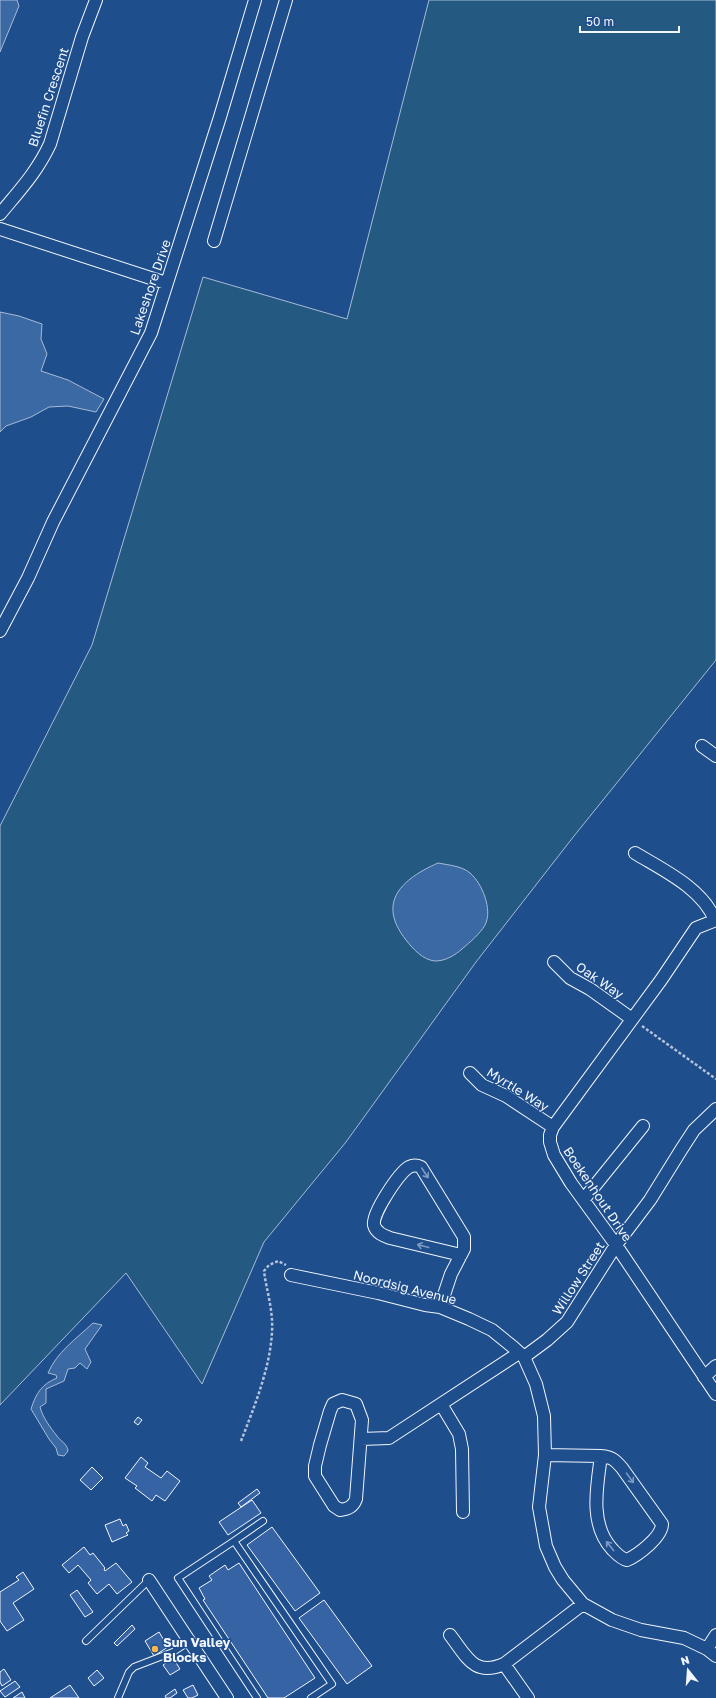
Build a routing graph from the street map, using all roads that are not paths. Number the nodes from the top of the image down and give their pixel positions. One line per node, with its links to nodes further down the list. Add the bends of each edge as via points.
1 (96, 0): 4 (street, Bluefin Crescent, via 82,37 50,144 37,170)
2 (255, 0): 7 (street, Lakeshore Drive)
3 (286, 0): 6 (street)
4 (0, 214)
5 (0, 228): 7 (street)
6 (214, 241)
7 (166, 283): 8 (street, Lakeshore Drive, via 151,333)
8 (0, 631)
9 (702, 746): 10 (street)
10 (716, 756)
11 (636, 853): 12 (street, via 695,893)
12 (716, 920): 14 (street, via 696,928)
13 (554, 962): 14 (street, Oak Way, via 570,978)
14 (632, 1019): 18 (street)
15 (470, 1073): 18 (street, Myrtle Way, via 482,1085 506,1096)
16 (716, 1109): 20 (street, Willow Street, via 694,1130 650,1200)
17 (643, 1126): 19 (street)
18 (553, 1127): 19 (street, Boekenhout Drive, via 550,1142 554,1155)
19 (584, 1199): 20 (street, Boekenhout Drive)
20 (616, 1245): 24 (street, Willow Street, via 567,1322 547,1340); 26 (street, Boekenhout Drive)
21 (460, 1255): 21 (street, one-way to 21, via 390,1238 377,1231 374,1226 377,1211 410,1167 421,1167 462,1232 464,1249); 23 (street)
22 (291, 1275): 23 (street, Noordsig Avenue)
23 (440, 1307): 24 (street, Noordsig Avenue, via 492,1330)
24 (522, 1355): 28 (street, Willow Street); 30 (street, Noordsig Avenue, via 536,1384 544,1416)
25 (716, 1366): 26 (street)
26 (704, 1376): 27 (street, Boekenhout Drive)
27 (716, 1394)
28 (441, 1404): 29 (street, Willow Street, via 389,1438); 32 (street, via 459,1434 462,1449)
29 (361, 1439): 29 (street, via 362,1420 356,1404 342,1400 333,1404 320,1445 315,1476 334,1506 340,1510 350,1508 356,1499)
30 (545, 1456): 31 (street); 36 (street, Noordsig Avenue, via 539,1507 543,1534 555,1567)
31 (601, 1456): 31 (street, one-way to 31, via 612,1458 622,1468 662,1524 660,1534 627,1560 609,1546 598,1523)
32 (463, 1512)
33 (263, 1521): 34 (lane)
34 (234, 1541): 45 (lane, via 178,1578); 46 (lane, via 332,1684)
35 (150, 1580): 39 (lane); 40 (street)
36 (583, 1604): 41 (street, Noordsig Avenue, via 626,1626 684,1638); 42 (street)
37 (716, 1635): 41 (street)
38 (450, 1636): 42 (street, via 467,1659 476,1666 490,1668)
39 (86, 1641)
40 (190, 1641): 43 (lane, via 173,1652 134,1667 129,1672); 44 (street)
41 (711, 1652)
42 (504, 1664): 47 (street)
43 (118, 1698)
44 (227, 1698)
45 (257, 1698)
46 (311, 1698)
47 (528, 1698)

